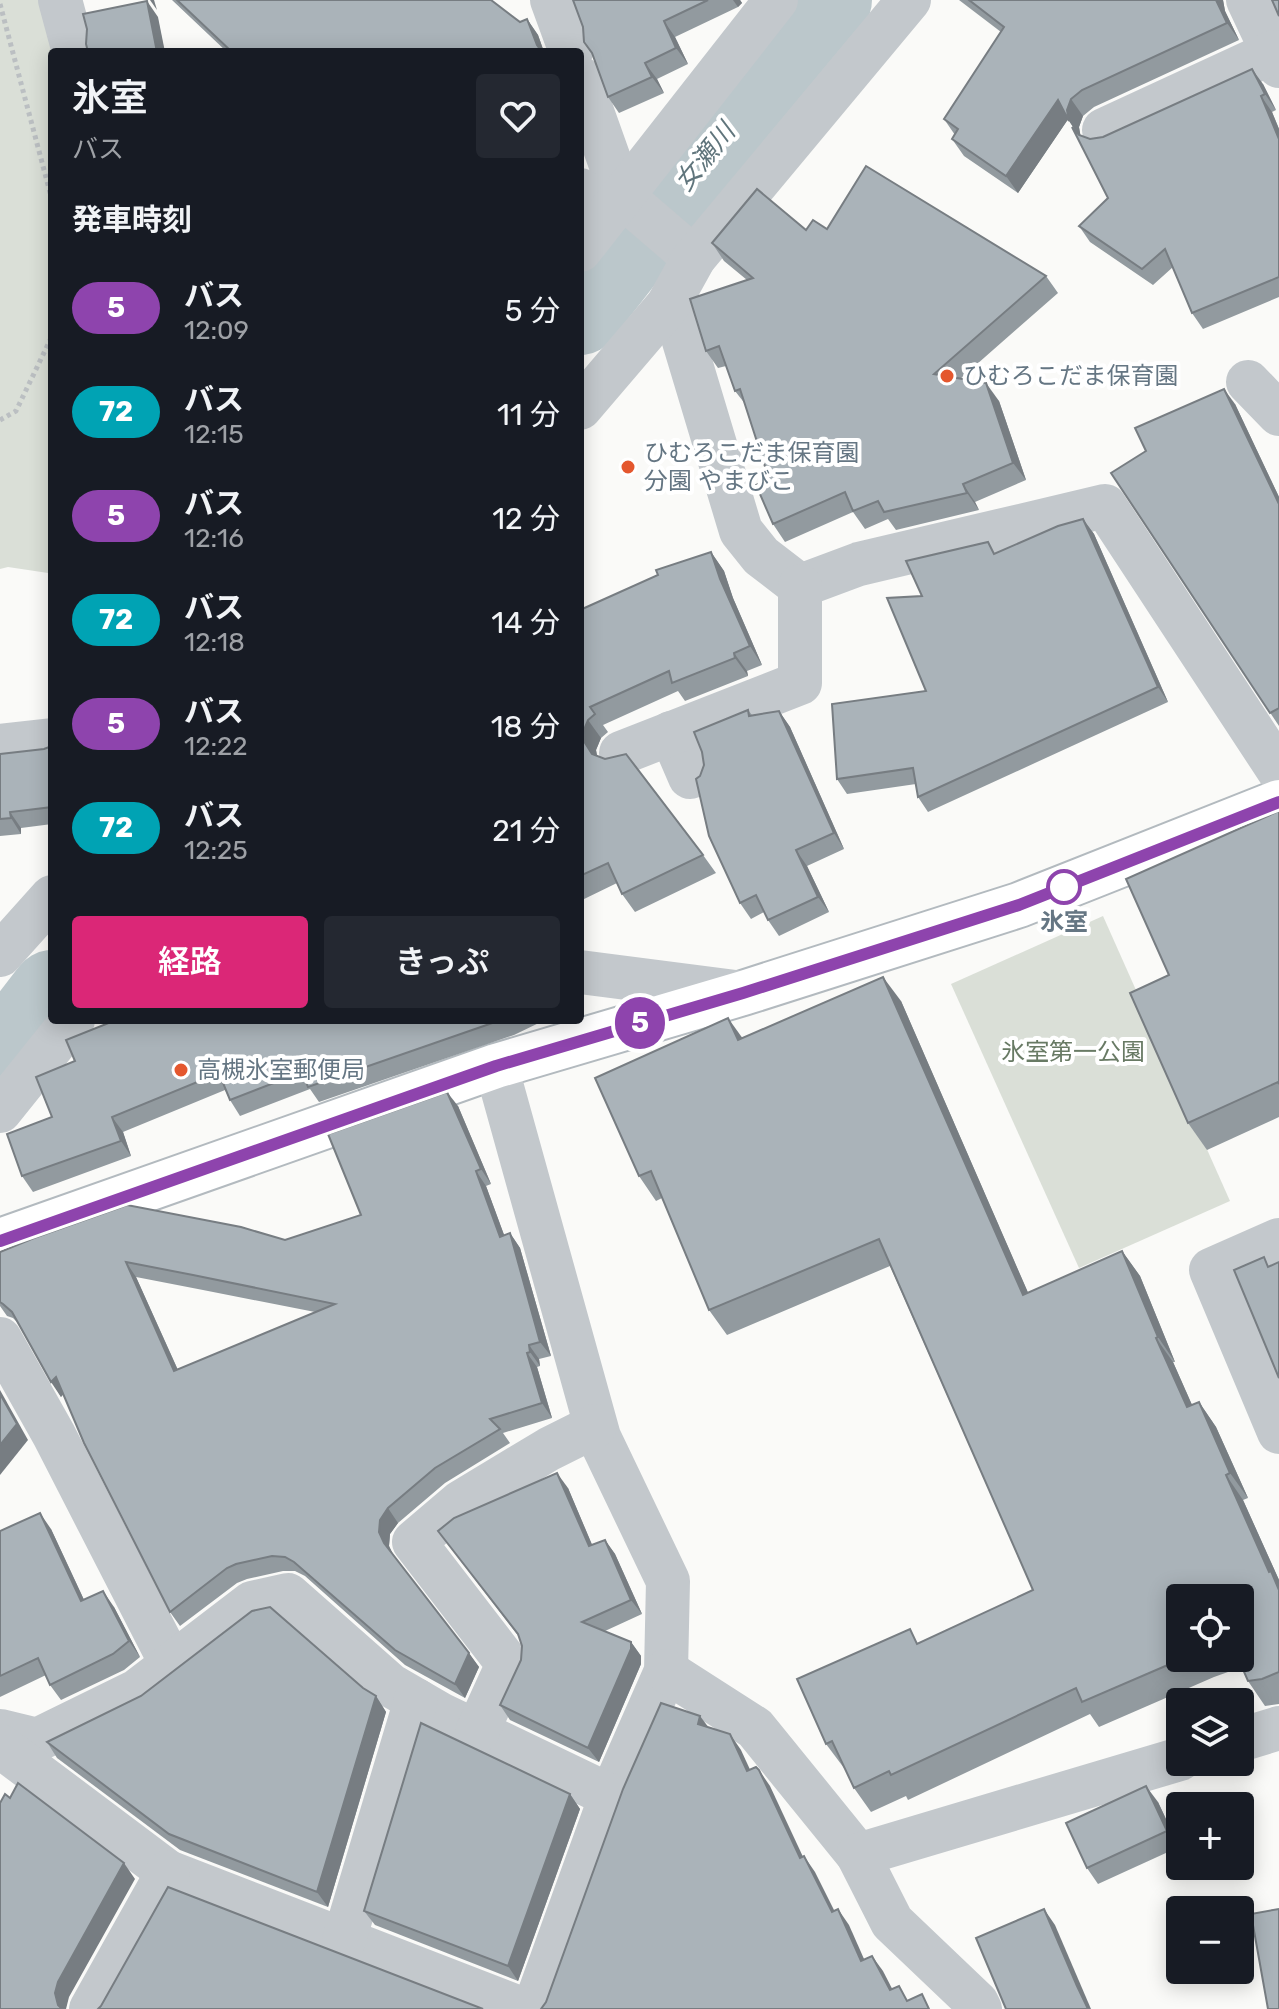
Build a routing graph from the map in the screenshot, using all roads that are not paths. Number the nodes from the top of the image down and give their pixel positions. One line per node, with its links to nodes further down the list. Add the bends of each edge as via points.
1 (60, 0): 6 (street)
2 (552, 0): 7 (street)
3 (776, 0): 11 (street)
4 (909, 0): 13 (street)
5 (1248, 0): 8 (street)
6 (73, 48)
7 (570, 48)
8 (1276, 59): 10 (street)
9 (584, 98): 11 (street)
10 (1104, 130)
11 (604, 199): 12 (street); 13 (street)
12 (584, 242)
13 (694, 258): 14 (street)
14 (668, 305): 16 (street); 18 (street, via 675,312 741,531 761,556)
15 (1248, 382): 17 (street)
16 (584, 403)
17 (1279, 414)
18 (800, 586): 19 (street, via 800,683); 23 (street, via 859,564 1105,506)
19 (671, 733): 22 (street); 24 (street)
20 (48, 740): 21 (street)
21 (0, 746)
22 (621, 753)
23 (1279, 771)
24 (690, 777)
25 (1279, 802): 29 (main road, via 1019,905)
26 (48, 901): 27 (street)
27 (0, 955)
28 (584, 973): 29 (street)
29 (743, 993): 31 (main road)
30 (70, 1024): 32 (street)
31 (496, 1066): 34 (main road); 36 (street)
32 (0, 1111)
33 (1279, 1240): 37 (street, via 1211,1270)
34 (0, 1241)
35 (0, 1339): 38 (street)
36 (595, 1426): 39 (street, via 668,1581); 43 (street, via 461,1502 414,1542 508,1664)
37 (1279, 1432)
38 (172, 1665): 40 (street, via 252,1603 288,1595 390,1685); 42 (street, via 137,1691 37,1740)
39 (666, 1671): 47 (street); 48 (street, via 755,1728)
40 (416, 1700): 43 (street); 50 (street)
41 (1279, 1728): 44 (street)
42 (0, 1731)
43 (477, 1732): 47 (street)
44 (1254, 1736)
45 (0, 1746): 49 (street)
46 (1166, 1763): 48 (street)
47 (611, 1796): 53 (street)
48 (858, 1855): 54 (street, via 892,1922)
49 (168, 1872): 50 (street); 51 (street)
50 (344, 1940): 52 (street)
51 (91, 2009)
52 (522, 2009)
53 (534, 2009)
54 (980, 2009)

